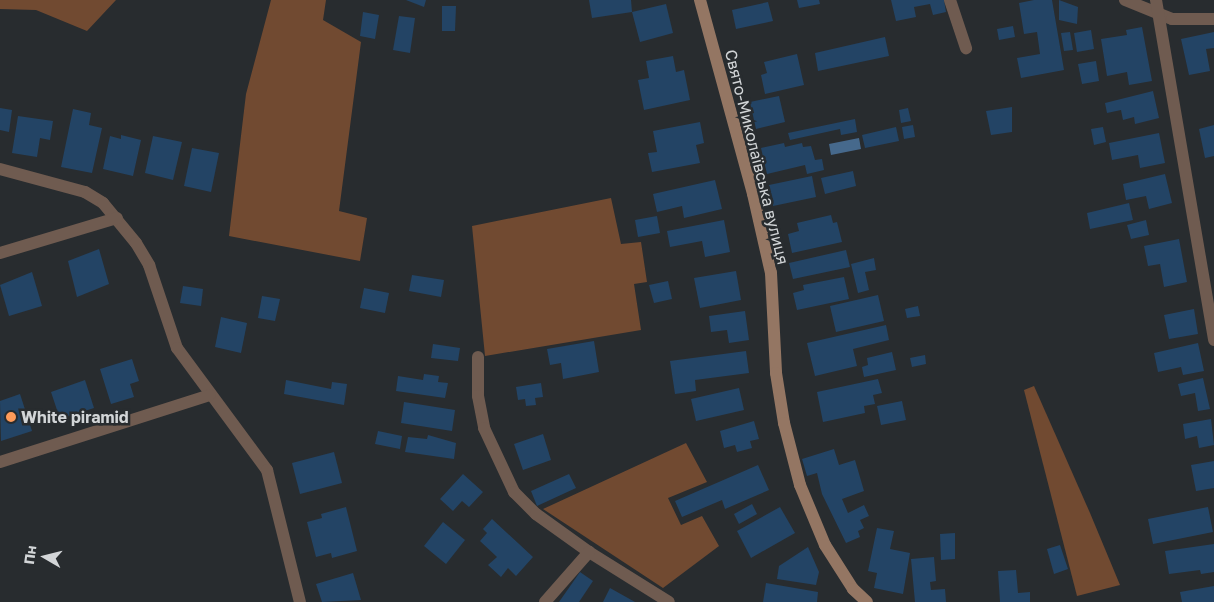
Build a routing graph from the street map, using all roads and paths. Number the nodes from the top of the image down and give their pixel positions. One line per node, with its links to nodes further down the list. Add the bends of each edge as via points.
1 (700, 0): 18 (street, Свято-Миколаївська вулиця, via 771,273 776,373 784,424 800,485 824,545 853,589)
2 (950, 0): 6 (street)
3 (1125, 0): 4 (street)
4 (1156, 5): 5 (street, via 1172,18); 10 (street)
5 (1214, 19)
6 (966, 48)
7 (0, 169): 8 (street, via 85,192)
8 (117, 218): 9 (street); 12 (street, via 149,265 176,348)
9 (0, 254)
10 (1214, 340)
11 (478, 357): 14 (street, via 478,396 484,428 514,492 536,514)
12 (210, 395): 13 (street); 15 (street, via 267,470)
13 (0, 462)
14 (589, 552): 16 (street); 17 (street)
15 (300, 602)
16 (545, 602)
17 (669, 602)
18 (867, 602)

